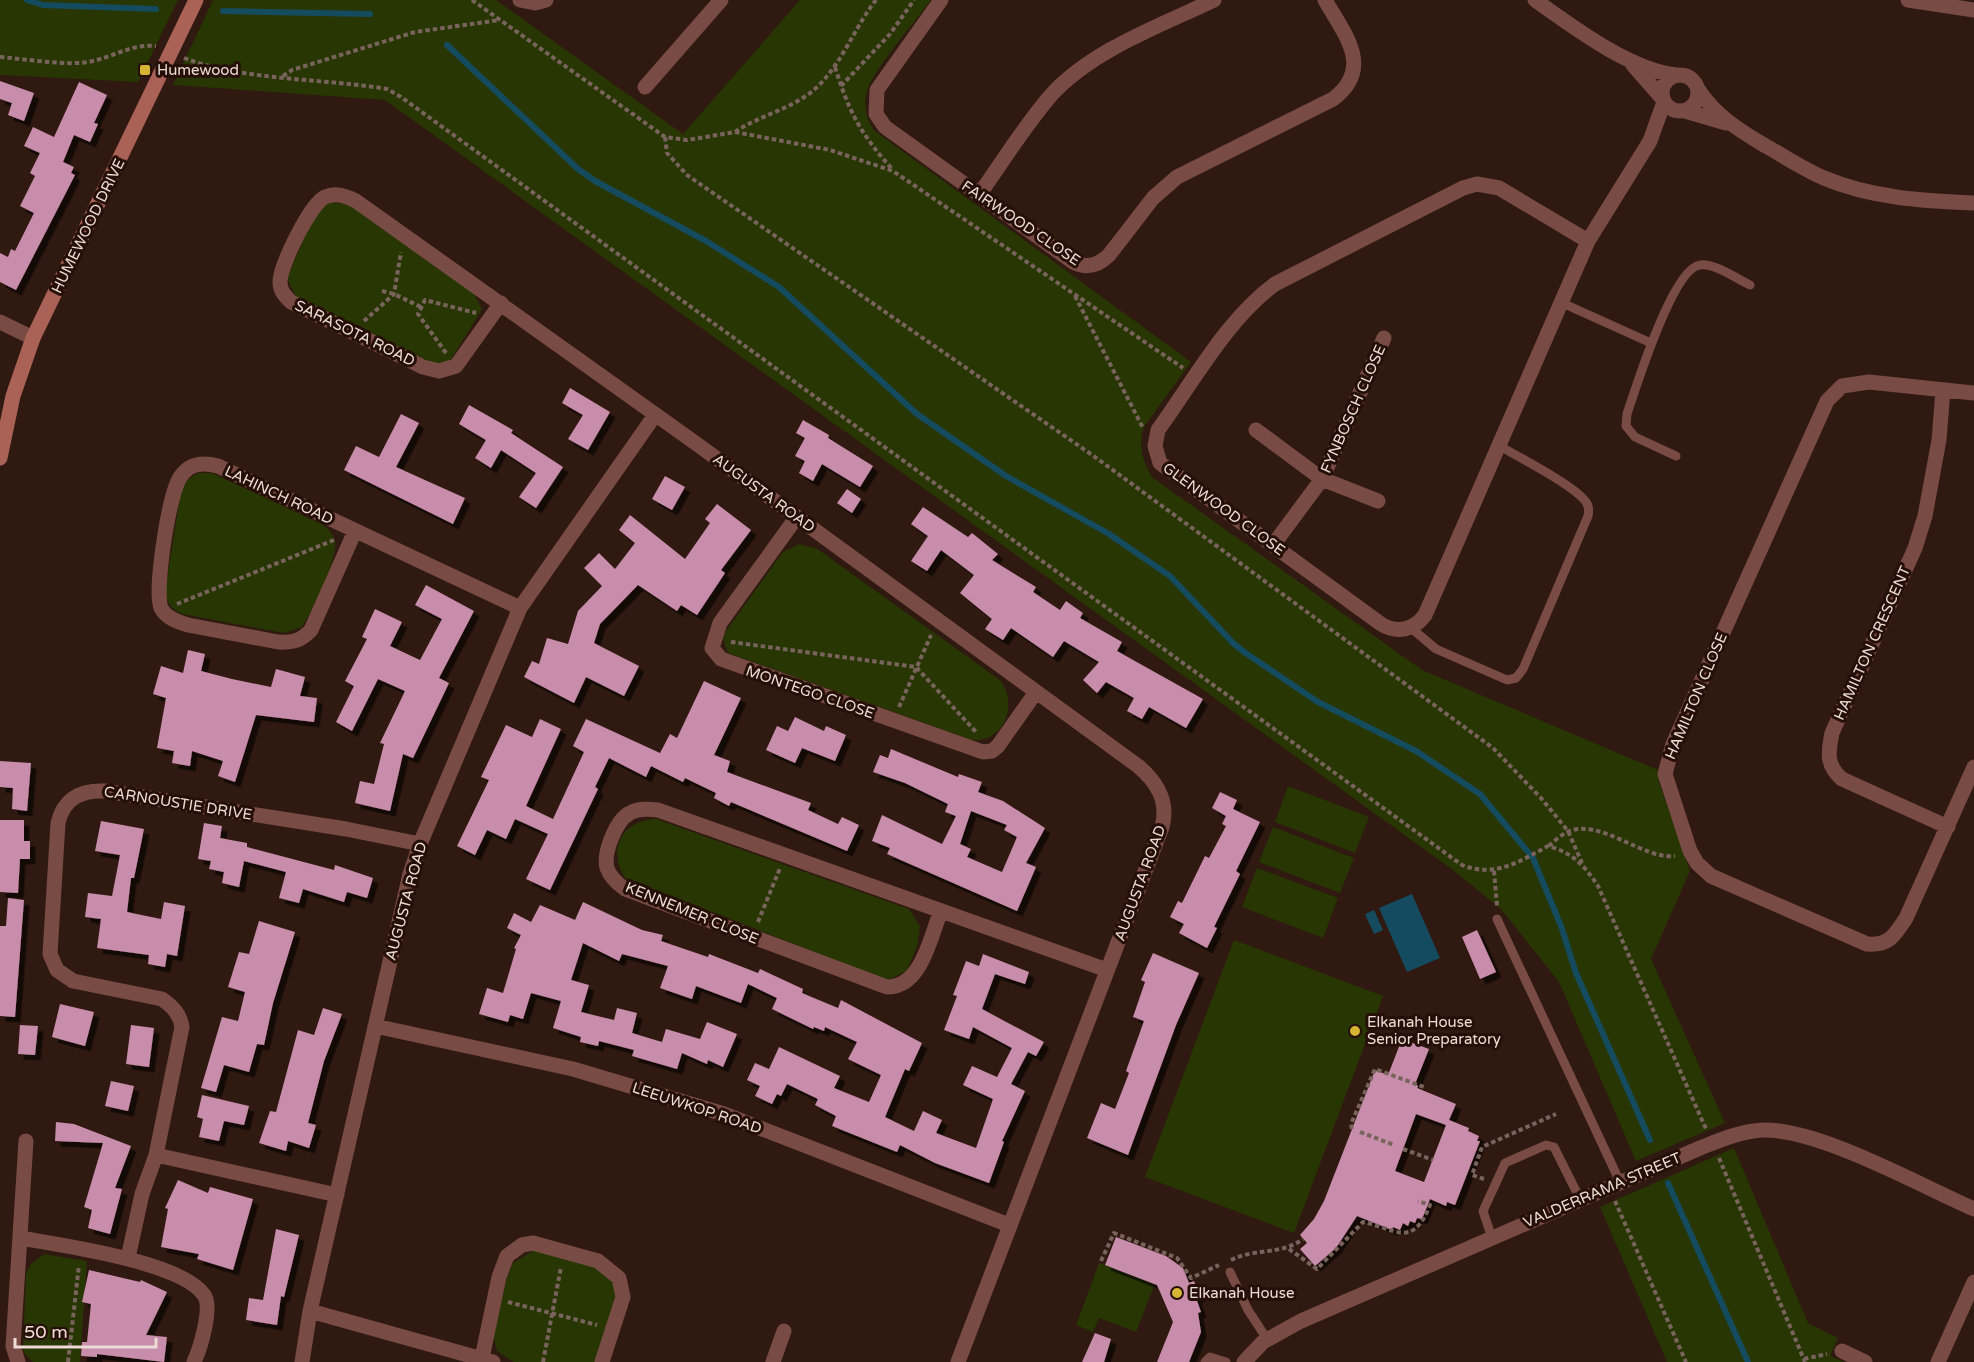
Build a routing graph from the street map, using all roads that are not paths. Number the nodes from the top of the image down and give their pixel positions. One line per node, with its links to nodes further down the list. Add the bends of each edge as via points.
1 (196, 0): 26 (street, HUMEWOOD DRIVE)
2 (520, 0): 3 (street)
3 (546, 0)
4 (721, 0): 13 (street)
5 (941, 0): 19 (street, FAIRWOOD CLOSE, via 881,83 874,106 885,127)
6 (1214, 0): 19 (street, via 1080,69 1053,93)
7 (1325, 0): 19 (street, FAIRWOOD CLOSE, via 1355,58 1351,81 1344,91 1177,177 1153,198 1103,261 1088,266 1073,262)
8 (1535, 0): 11 (street)
9 (1908, 0): 10 (street)
10 (1974, 10)
11 (1629, 61): 12 (street); 15 (street)
12 (1676, 75): 14 (street, via 1688,76); 15 (street, via 1663,86)
13 (645, 87)
14 (1698, 88): 16 (street, via 1696,100); 17 (street)
15 (1663, 100): 16 (street, via 1671,109); 18 (street)
16 (1684, 111): 17 (street); 18 (street)
17 (1731, 125): 20 (street, via 1798,165 1851,188 1921,200)
18 (1650, 141): 21 (street)
19 (979, 195)
20 (1974, 203)
21 (1588, 241): 23 (street); 40 (street, GLENWOOD CLOSE, via 1499,188 1477,184 1275,284 1256,298 1158,430 1156,455 1166,470)
22 (1750, 285): 28 (lane, via 1704,265 1691,268 1680,280)
23 (1560, 302): 28 (lane); 33 (street)
24 (501, 303): 24 (street, SARASOTA ROAD, via 456,366 432,370 291,302 281,289 281,273 312,208 326,197 342,195); 31 (street, SARASOTA ROAD)
25 (0, 322): 26 (street)
26 (33, 338): 35 (street, HUMEWOOD DRIVE, via 13,396)
27 (1384, 338): 36 (street, FYNBOSCH CLOSE)
28 (1651, 343): 34 (lane, via 1626,426 1635,437)
29 (1943, 390): 30 (street, HAMILTON CLOSE); 45 (street, HAMILTON CRESCENT, via 1940,440 1925,516 1915,548 1832,733 1828,759 1842,779); 45 (street, HAMILTON CLOSE, via 1852,383 1842,386 1827,401 1666,764 1665,774 1690,851 1711,876 1867,944 1892,939 1906,918)
30 (1974, 393)
31 (655, 415): 38 (street, AUGUSTA ROAD); 41 (street, AUGUSTA ROAD)
32 (1256, 430): 36 (street, FYNBOSCH CLOSE)
33 (1498, 445): 42 (street, via 1425,615); 42 (lane, via 1574,492 1589,508 1523,669 1516,678 1507,680 1436,649)
34 (1676, 456)
35 (0, 459)
36 (1322, 478): 37 (street, FYNBOSCH CLOSE); 40 (street, FYNBOSCH CLOSE)
37 (1378, 501)
38 (796, 518): 43 (street, AUGUSTA ROAD); 43 (street, MONTEGO CLOSE, via 720,623 713,640 716,654 733,665 973,750 992,751)
39 (355, 531): 39 (street, LAHINCH ROAD, via 218,466 200,463 179,477 173,494 159,573 158,593 163,611 188,625 293,643 311,630); 41 (street, LAHINCH ROAD)
40 (1273, 545): 42 (street, GLENWOOD CLOSE, via 1388,628)
41 (520, 608): 46 (street, AUGUSTA ROAD)
42 (1411, 628)
43 (1036, 692): 49 (street, AUGUSTA ROAD, via 1144,771 1157,786 1165,807 1162,826)
44 (1974, 767): 45 (street, HAMILTON CLOSE)
45 (1948, 827)
46 (420, 844): 50 (street, AUGUSTA ROAD); 52 (street, CARNOUSTIE DRIVE, via 105,791 87,790 68,801 58,823 52,963 73,981 162,999 172,1006 183,1027)
47 (940, 911): 47 (street, KENNEMER CLOSE, via 648,809 624,816 609,848 607,868 625,889 879,986 903,985 914,975); 49 (street, KENNEMER CLOSE)
48 (1497, 919): 53 (lane)
49 (1107, 970): 57 (street, AUGUSTA ROAD)
50 (375, 1026): 54 (street, AUGUSTA ROAD); 57 (street, LEEUWKOP ROAD, via 573,1069 724,1114)
51 (27, 1141): 58 (street)
52 (156, 1155): 54 (street); 60 (street, via 142,1194)
53 (1614, 1184): 55 (street, VALDERRAMA STREET); 56 (street, VALDERRAMA STREET, via 1712,1143 1760,1130 1828,1144)
54 (337, 1195): 63 (street, AUGUSTA ROAD)
55 (1580, 1199): 59 (street, VALDERRAMA STREET); 59 (lane, via 1554,1147 1546,1145 1506,1162 1483,1211)
56 (1974, 1209)
57 (1009, 1225): 73 (street, AUGUSTA ROAD)
58 (20, 1238): 60 (street); 68 (street, via 13,1346)
59 (1492, 1238): 65 (street, VALDERRAMA STREET, via 1301,1321)
60 (128, 1258): 69 (street, via 185,1280 205,1295 208,1308)
61 (1230, 1272): 65 (lane)
62 (1974, 1282): 78 (street)
63 (310, 1311): 67 (street); 70 (street, AUGUSTA ROAD)
64 (784, 1331): 72 (street)
65 (1267, 1340): 76 (street, VALDERRAMA STREET)
66 (1842, 1351): 77 (street)
67 (488, 1360): 71 (street, via 503,1264 515,1249 533,1243 598,1262 619,1278 623,1297)
68 (18, 1362)
69 (194, 1362)
70 (302, 1362)
71 (602, 1362)
72 (773, 1362)
73 (958, 1362)
74 (1206, 1362): 75 (lane, via 1215,1356)
75 (1226, 1362)
76 (1244, 1362)
77 (1865, 1362)
78 (1938, 1362)

